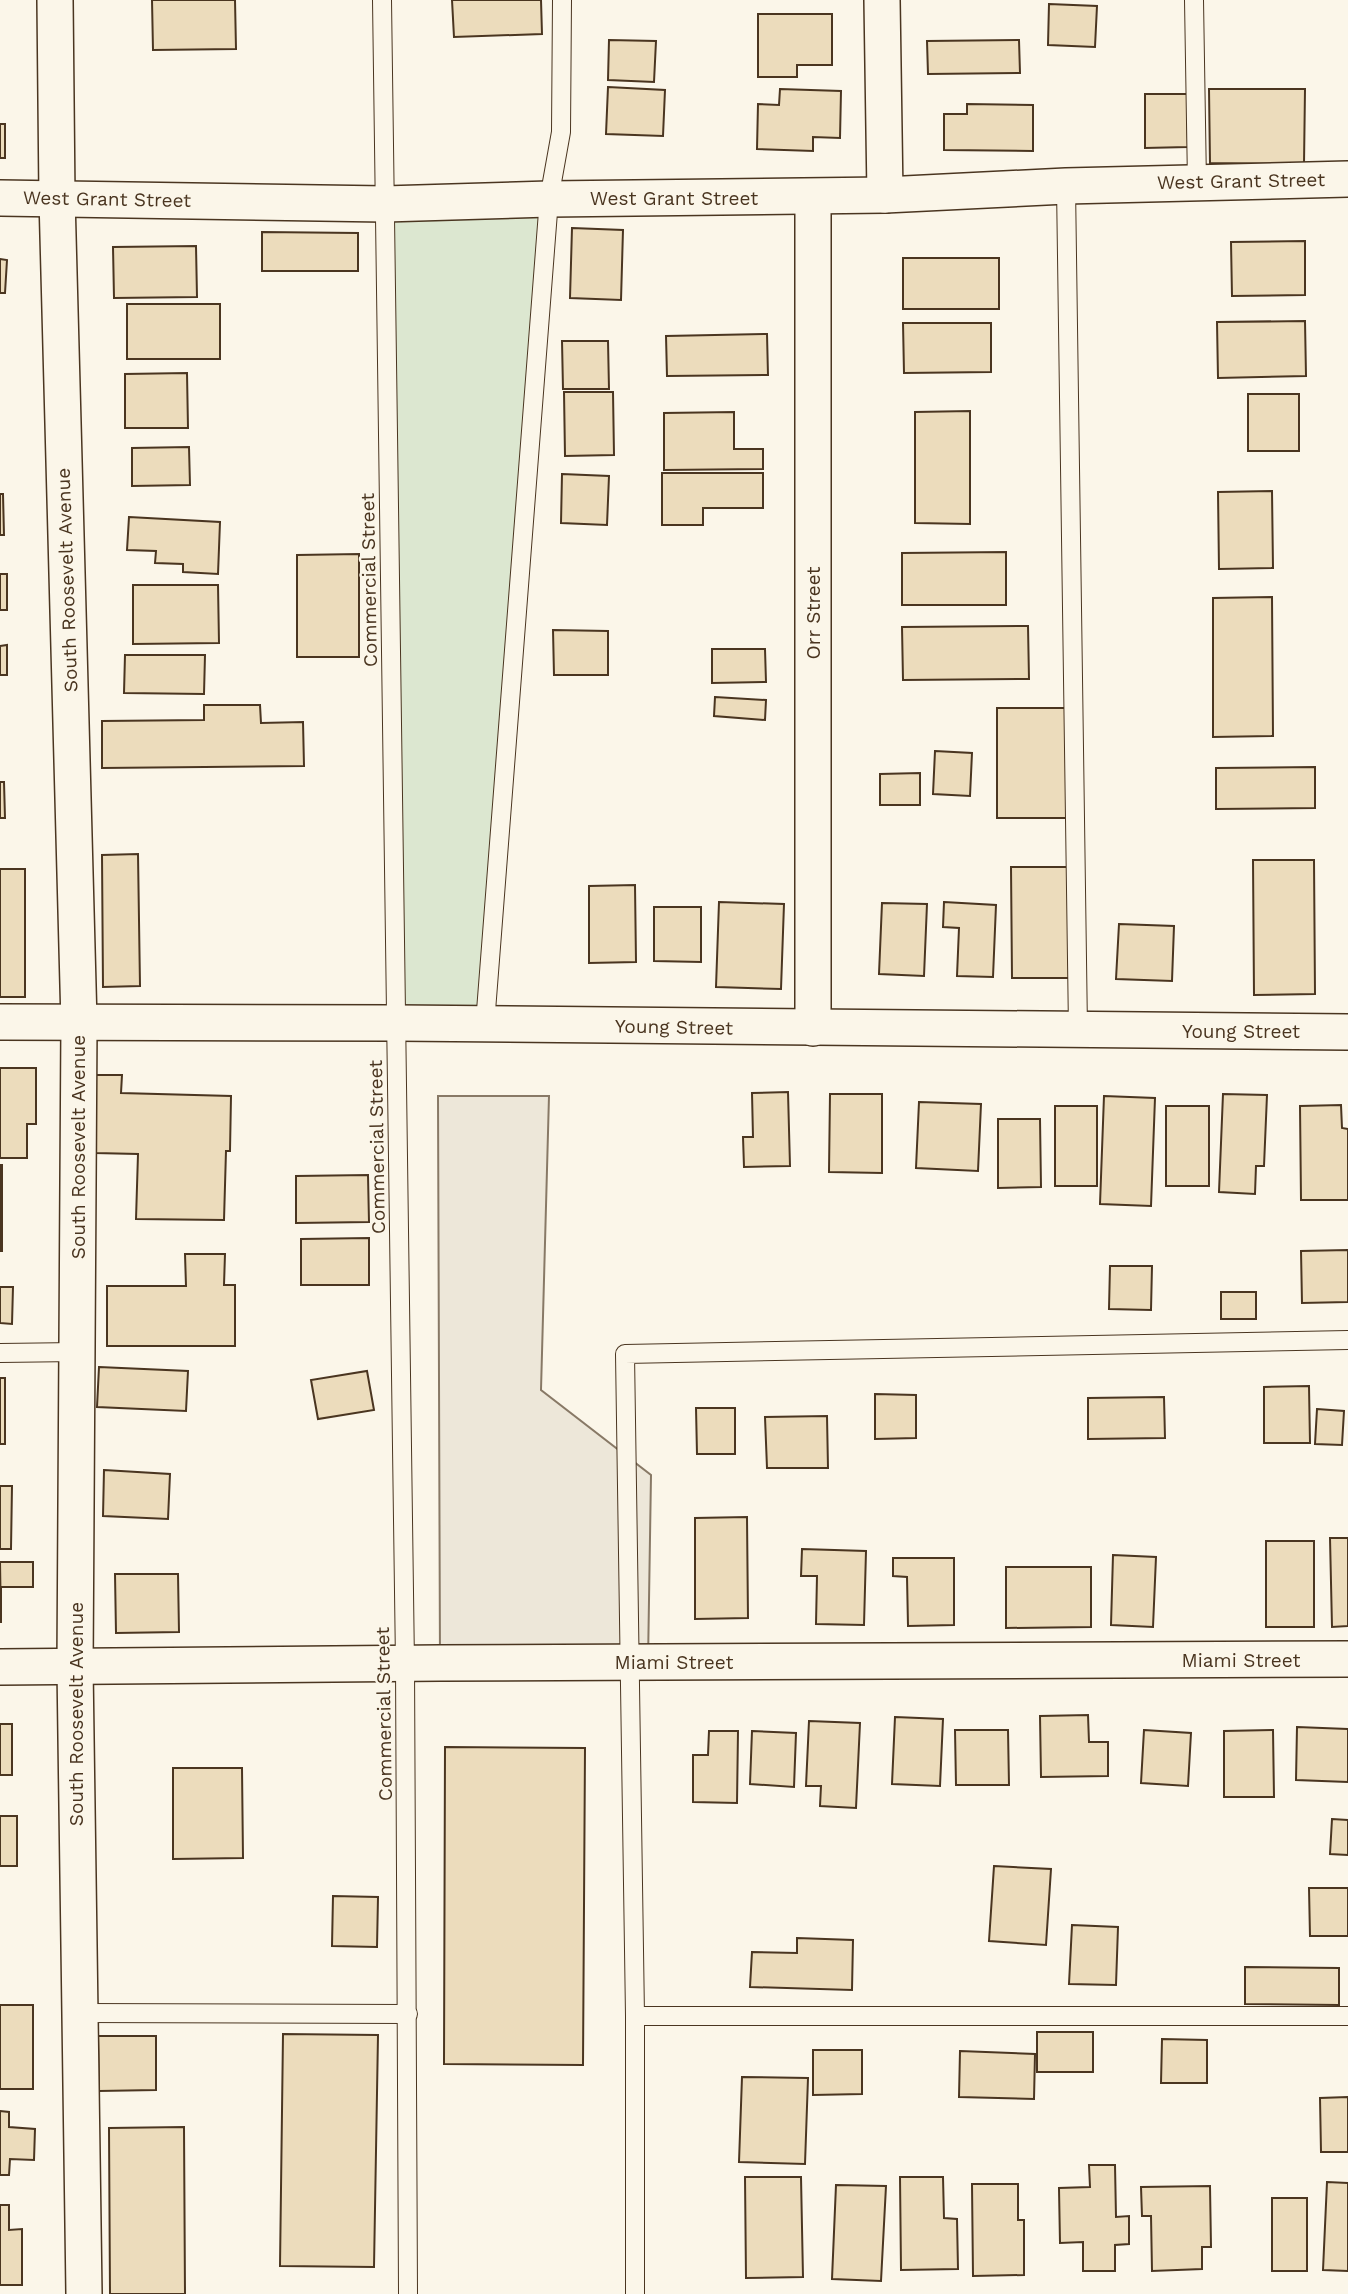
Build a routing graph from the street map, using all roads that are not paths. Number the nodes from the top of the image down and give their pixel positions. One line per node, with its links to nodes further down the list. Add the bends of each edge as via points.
1 (55, 0): 12 (street, South Roosevelt Avenue)
2 (382, 0): 14 (lane, Commercial Street)
3 (562, 0): 13 (lane, via 562,132)
4 (882, 0): 9 (street)
5 (1194, 0): 7 (lane)
6 (1348, 179): 7 (street, West Grant Street)
7 (1197, 183): 8 (street, West Grant Street)
8 (1066, 186): 9 (street, West Grant Street); 20 (lane)
9 (885, 195): 10 (street, West Grant Street)
10 (813, 197): 13 (street, West Grant Street); 19 (street, Orr Street)
11 (0, 198): 12 (street, West Grant Street)
12 (57, 198): 14 (street, West Grant Street); 16 (street, South Roosevelt Avenue)
13 (549, 199): 14 (street, West Grant Street); 18 (lane)
14 (385, 204): 17 (lane, Commercial Street)
15 (0, 1022): 16 (street, Young Street)
16 (79, 1023): 17 (street, Young Street); 23 (street, South Roosevelt Avenue)
17 (397, 1023): 18 (street, Young Street); 27 (lane, Commercial Street)
18 (485, 1024): 19 (street, Young Street)
19 (813, 1028): 20 (street, Young Street)
20 (1078, 1030): 21 (street, Young Street)
21 (1348, 1032)
22 (1348, 1340): 26 (lane, via 625,1354)
23 (77, 1352): 24 (lane); 29 (street, South Roosevelt Avenue)
24 (0, 1353)
25 (1348, 1659): 26 (street, Miami Street)
26 (629, 1662): 27 (street, Miami Street); 33 (lane)
27 (405, 1664): 29 (street, Miami Street); 31 (lane, Commercial Street)
28 (0, 1667): 29 (street, Miami Street)
29 (75, 1667): 30 (street, South Roosevelt Avenue)
30 (80, 2013): 31 (lane); 34 (street, South Roosevelt Avenue)
31 (408, 2014): 35 (lane, Commercial Street)
32 (1348, 2015): 33 (lane)
33 (635, 2016): 36 (lane)
34 (84, 2294)
35 (408, 2294)
36 (635, 2294)

